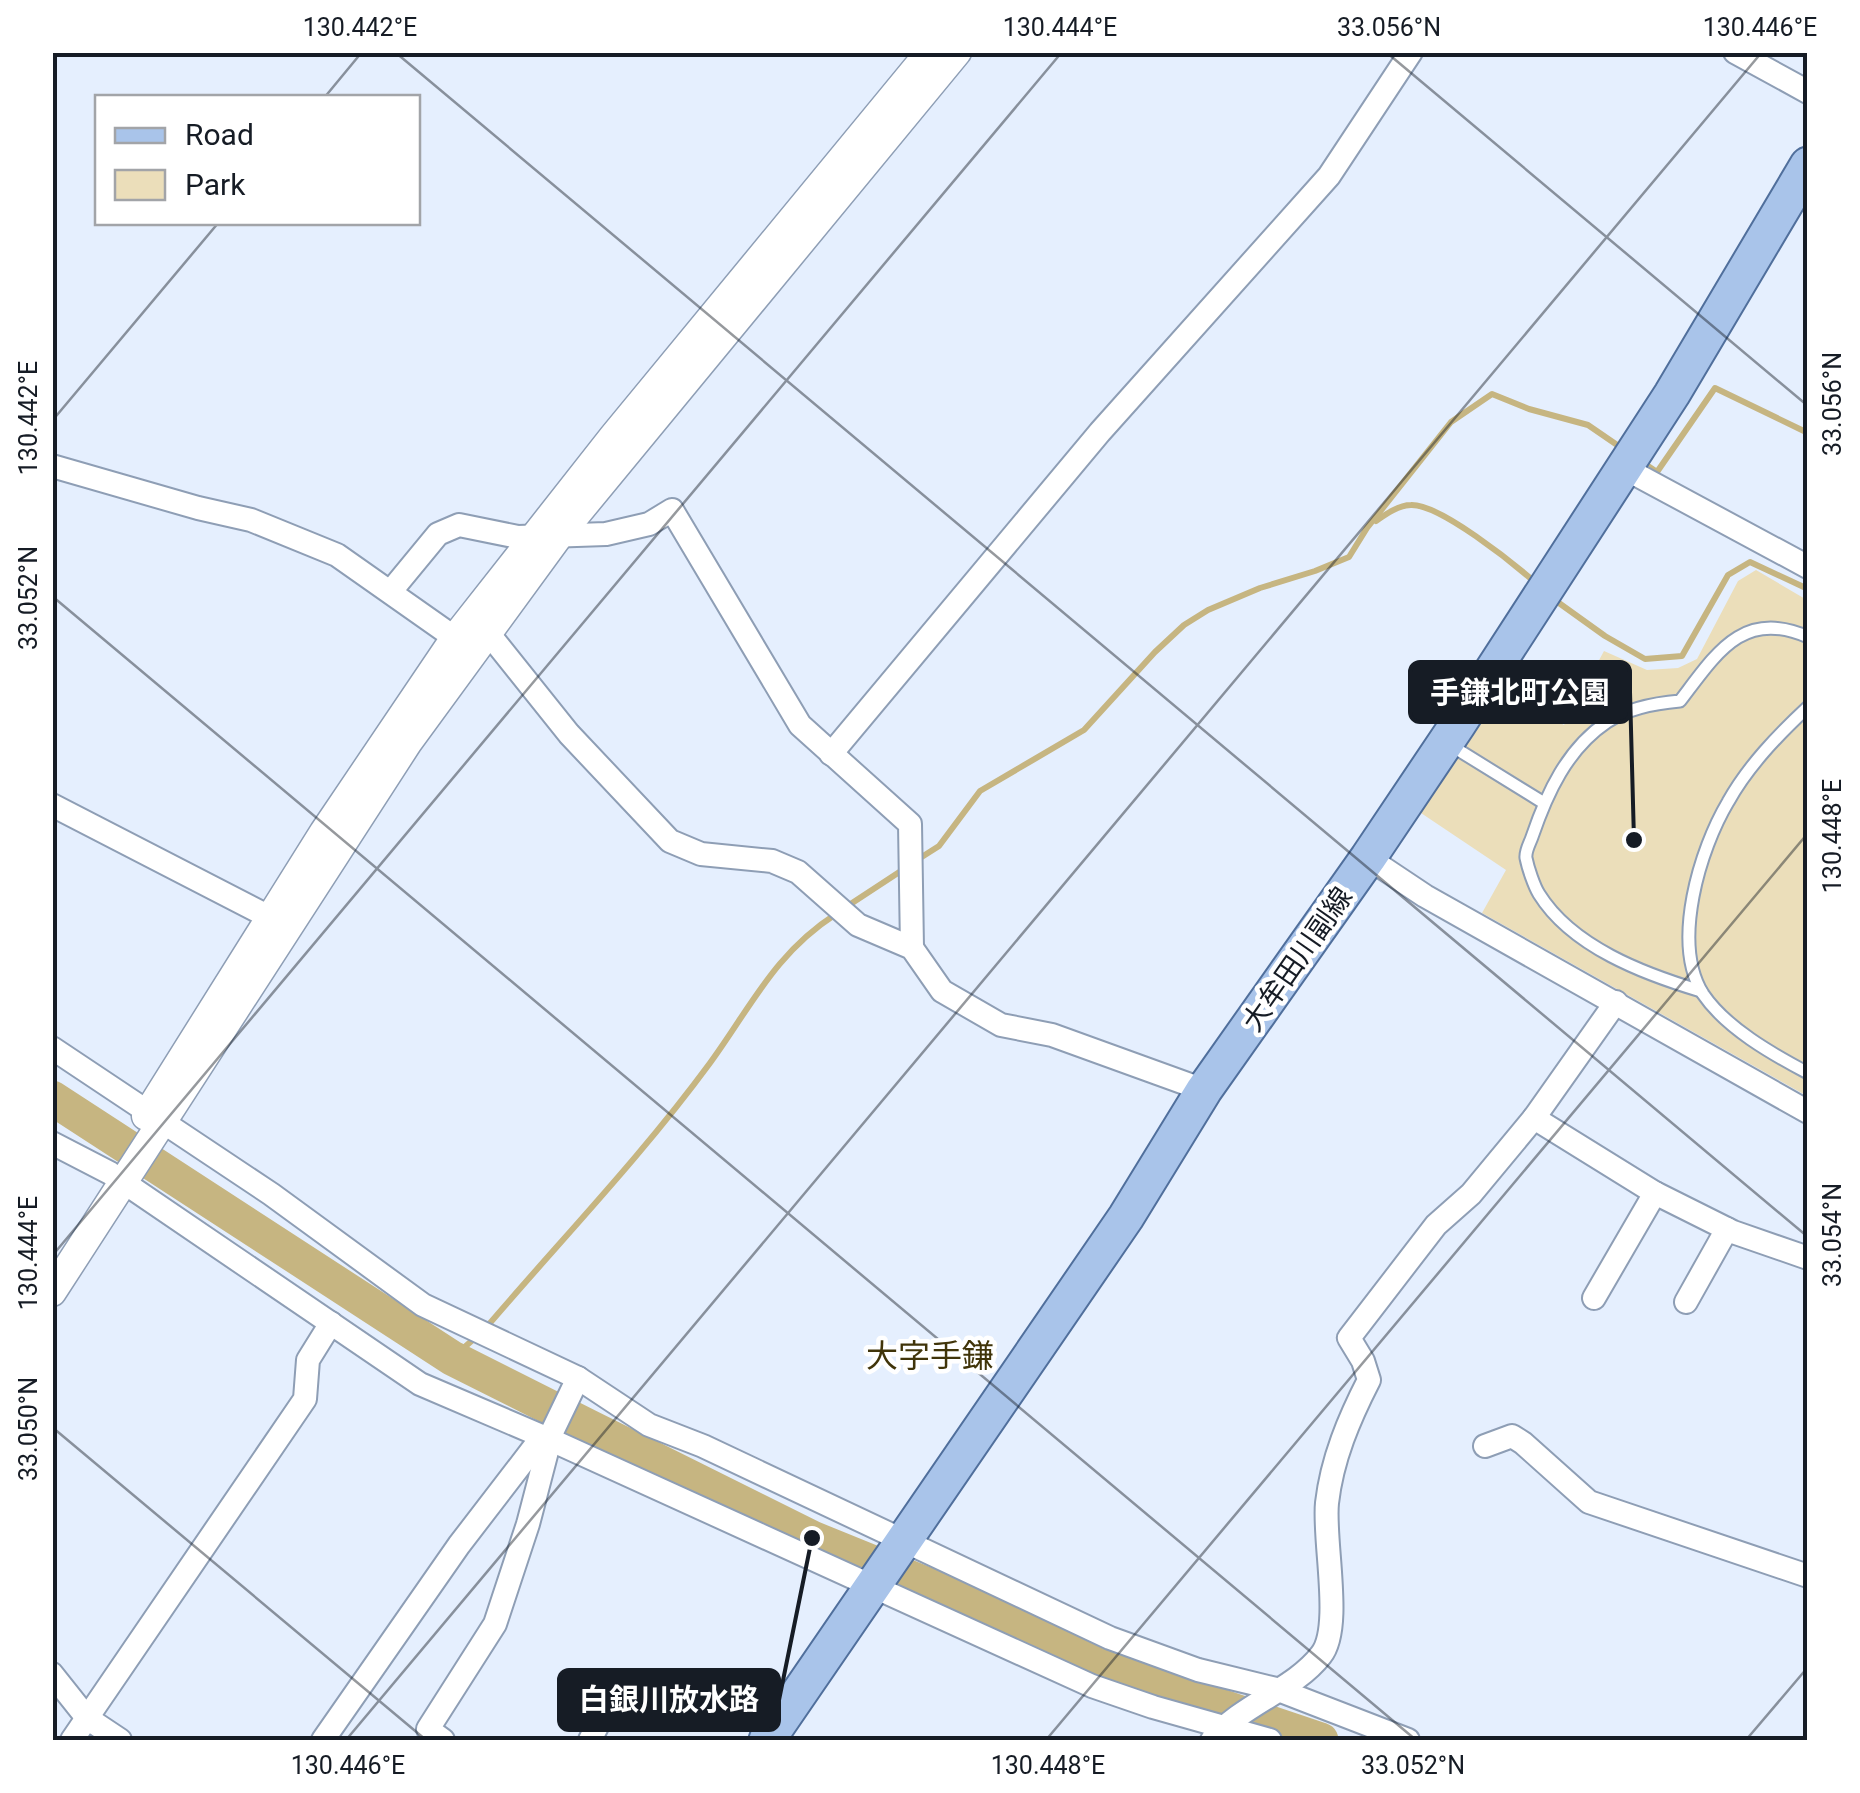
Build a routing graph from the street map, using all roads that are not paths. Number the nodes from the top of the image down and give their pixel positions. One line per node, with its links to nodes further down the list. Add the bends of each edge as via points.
1 (930, 52): 10 (street)
2 (957, 52): 10 (street)
3 (1411, 52): 18 (street, via 1329,176 1100,432)
4 (1734, 52): 5 (street)
5 (1808, 92)
6 (1808, 165): 7 (main road, 大牟田川副線)
7 (1797, 208): 9 (main road, 大牟田川副線)
8 (52, 466): 12 (street, via 251,520 337,555)
9 (1624, 468): 11 (street); 21 (main road, 大牟田川副線)
10 (548, 535): 12 (street, via 459,525 438,534); 13 (street); 14 (street); 18 (street, via 606,534 649,524 672,510 800,725)
11 (1808, 567)
12 (391, 591): 14 (street)
13 (489, 634): 14 (street); 22 (street); 23 (street, via 568,734 670,841 702,854 772,861 798,872 858,926)
14 (455, 638): 22 (street, via 390,730)
15 (1808, 638): 19 (lane, via 1772,625 1745,632 1680,701 1621,714 1592,734)
16 (1808, 708): 24 (lane, via 1744,778 1716,826 1689,926)
17 (1455, 748): 19 (lane)
18 (831, 754): 23 (street, via 910,824)
19 (1544, 802): 24 (lane, via 1525,856 1536,890 1554,914 1628,964)
20 (52, 805): 22 (street)
21 (1368, 858): 25 (street); 28 (main road, 大牟田川副線)
22 (278, 922): 30 (street)
23 (912, 948): 28 (street, via 942,991 1002,1025)
24 (1702, 991): 27 (lane, via 1726,1018)
25 (1616, 1002): 29 (street); 31 (street)
26 (52, 1048): 30 (street)
27 (1808, 1073)
28 (1204, 1090): 45 (main road, 大牟田川副線, via 1126,1217)
29 (1808, 1112)
30 (155, 1117): 33 (street); 42 (street, via 422,1305)
31 (1534, 1118): 34 (street); 49 (street, via 1436,1225 1349,1338 1368,1380 1337,1452 1327,1505 1332,1628 1324,1653)
32 (52, 1143): 33 (street)
33 (117, 1177): 37 (street); 38 (street); 41 (street)
34 (1655, 1193): 35 (street); 39 (street)
35 (1727, 1229): 36 (street); 40 (street)
36 (1808, 1258)
37 (52, 1262)
38 (52, 1292)
39 (1594, 1298)
40 (1686, 1302)
41 (331, 1323): 43 (street, via 420,1384); 51 (street, via 308,1360 305,1399)
42 (575, 1384): 43 (street); 45 (street)
43 (548, 1436): 47 (street); 53 (street, via 495,1624); 56 (street, via 459,1545)
44 (1486, 1446): 46 (street, via 1512,1436 1589,1502)
45 (902, 1544): 47 (main road, 大牟田川副線); 49 (street, via 1110,1638)
46 (1808, 1576)
47 (873, 1585): 52 (street, via 1092,1686); 58 (main road, 大牟田川副線)
48 (52, 1674): 51 (street)
49 (1276, 1689): 52 (street); 60 (street)
50 (607, 1707): 57 (street)
51 (87, 1718): 54 (street); 55 (street)
52 (1218, 1733): 59 (street)
53 (427, 1736)
54 (72, 1740)
55 (120, 1740)
56 (323, 1740)
57 (590, 1740)
58 (767, 1740)
59 (1270, 1740)
60 (1408, 1740)

